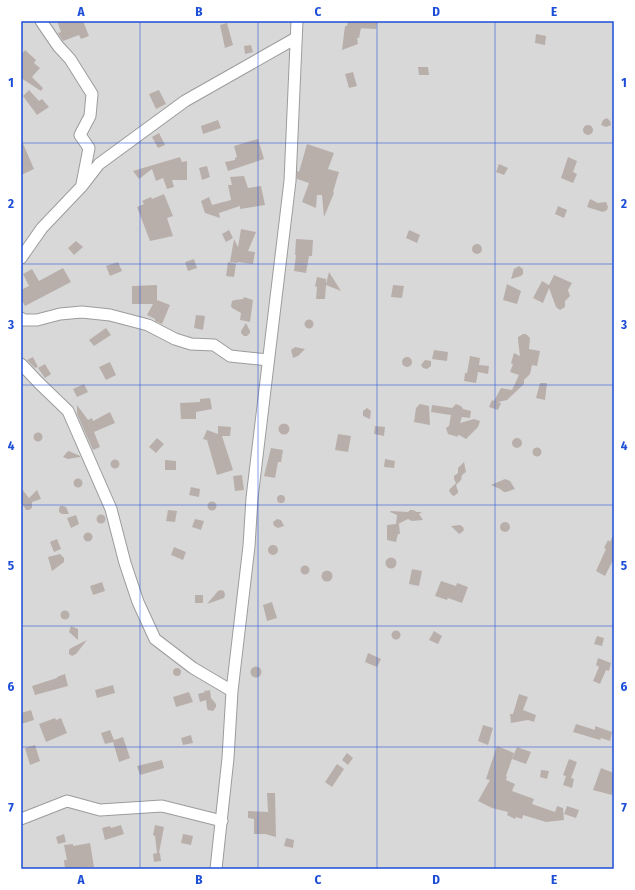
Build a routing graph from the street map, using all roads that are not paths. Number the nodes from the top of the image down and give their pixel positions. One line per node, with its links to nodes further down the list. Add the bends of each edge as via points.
1 (41, 21): 4 (street, via 70,59 92,94 90,116 80,135 89,148)
2 (297, 21): 3 (street)
3 (296, 38): 4 (street, via 185,101 99,164); 7 (street, via 290,181)
4 (82, 186): 5 (street, via 42,228)
5 (21, 258)
6 (21, 318): 7 (street, via 37,320 82,312 110,316 148,325 174,339 191,344 214,345 230,356)
7 (268, 360): 9 (street)
8 (21, 364): 9 (street, via 68,410 111,510 127,570 155,639 193,668)
9 (232, 691): 11 (street)
10 (21, 819): 11 (street, via 67,801 100,810 162,806)
11 (222, 821): 12 (street)
12 (216, 869)

